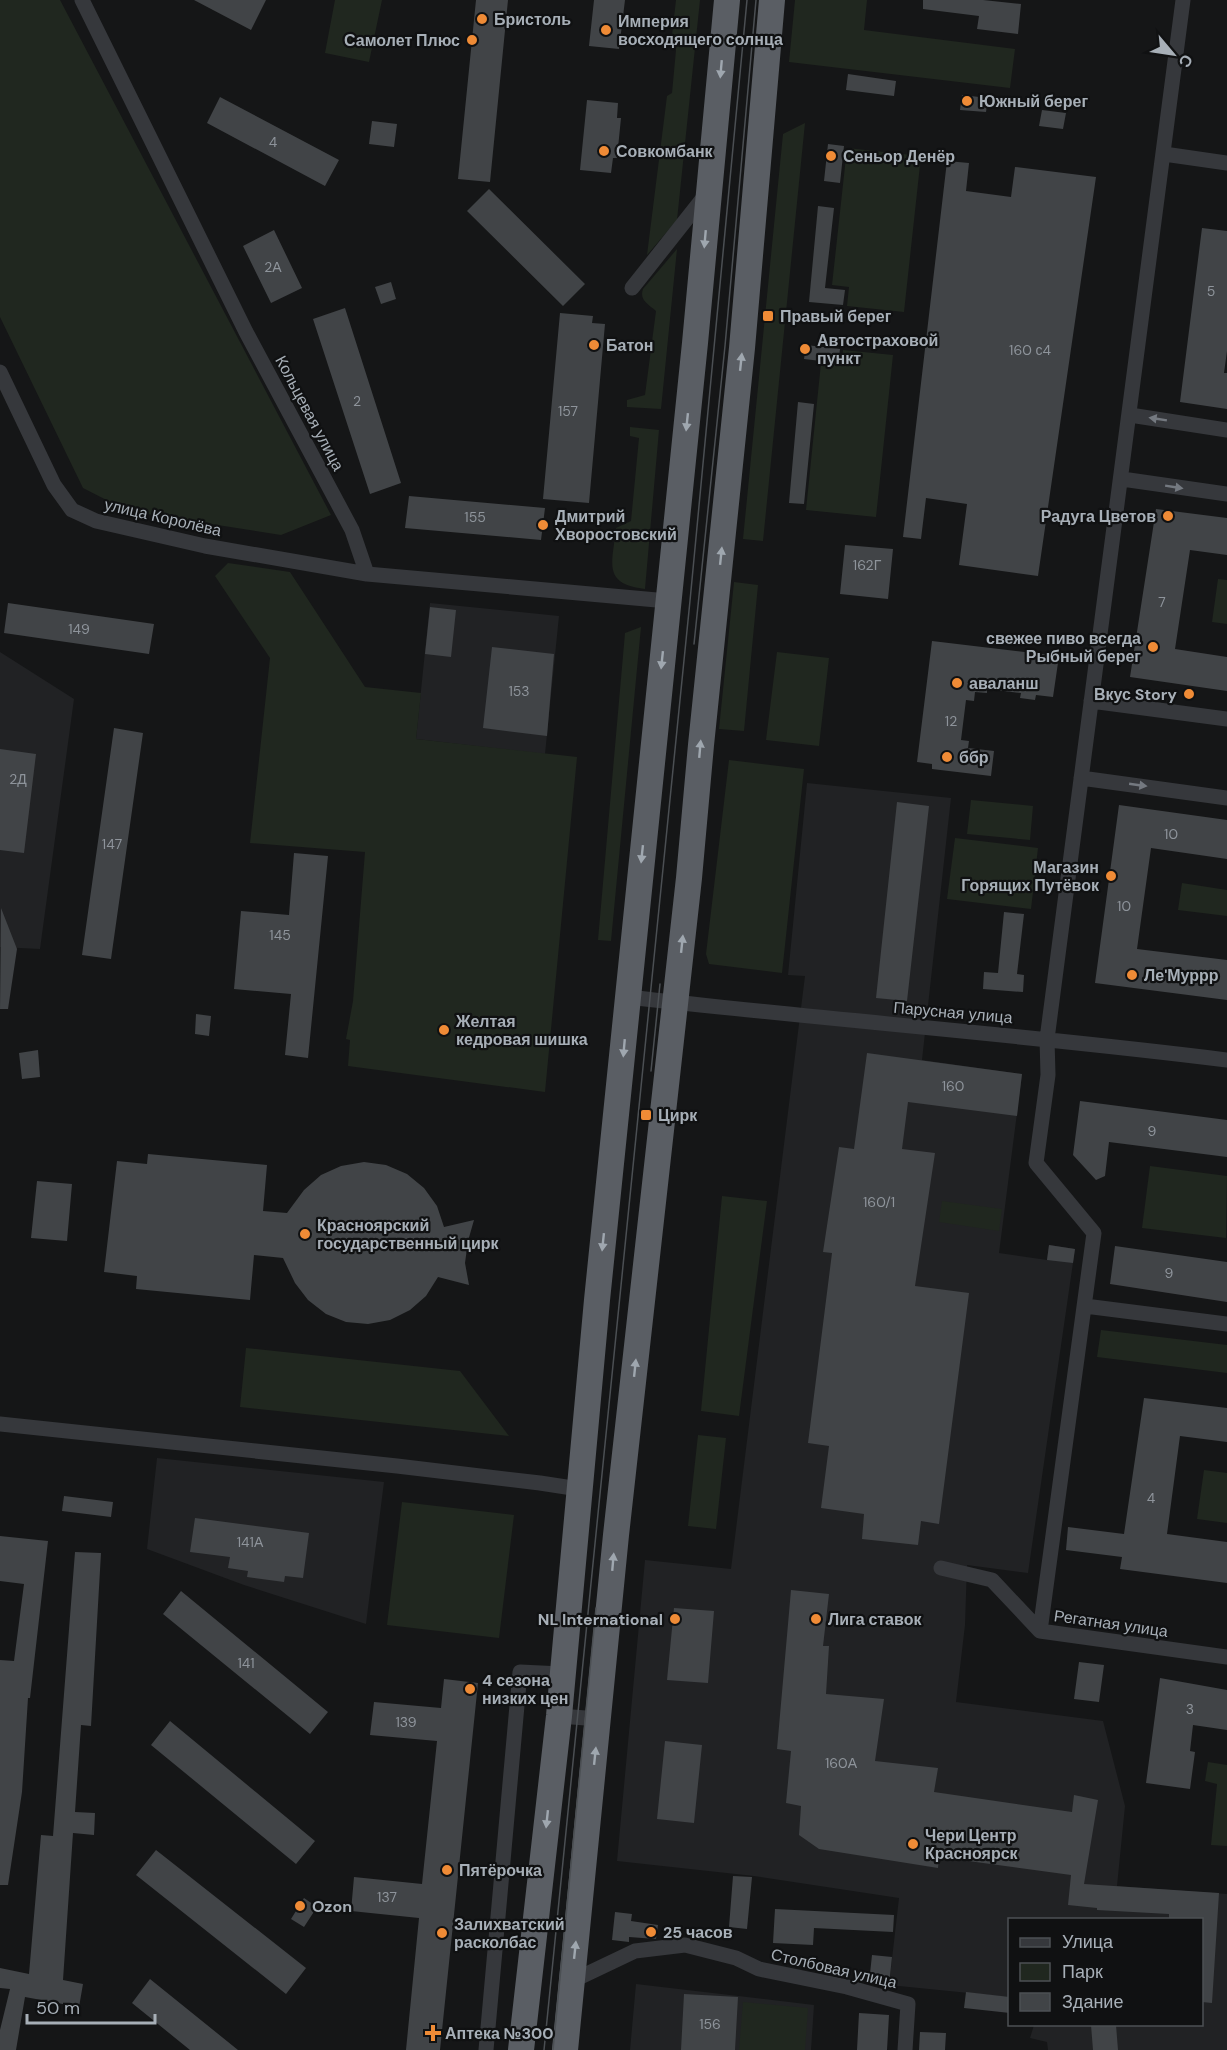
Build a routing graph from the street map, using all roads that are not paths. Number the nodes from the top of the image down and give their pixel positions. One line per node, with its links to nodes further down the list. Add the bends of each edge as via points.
1 (82, 0): 14 (street, Кольцевая улица, via 236,312 352,530)
2 (727, 0): 7 (highway, one-way to 7)
3 (772, 0): 21 (highway, one-way to 3, via 742,348)
4 (1183, 0): 5 (street)
5 (1164, 154): 6 (street); 10 (street)
6 (1227, 163)
7 (710, 189): 8 (street); 15 (highway, one-way to 15)
8 (632, 288)
9 (0, 372): 14 (street, улица Королёва, via 54,485 72,510 96,521 205,546)
10 (1130, 415): 11 (street, one-way to 10); 12 (street)
11 (1227, 430)
12 (1122, 479): 13 (street, one-way to 13); 16 (street)
13 (1227, 494)
14 (367, 574): 15 (street)
15 (668, 601): 20 (highway, one-way to 20)
16 (1091, 701): 17 (street); 18 (street)
17 (1227, 719)
18 (1080, 778): 19 (street, one-way to 19); 22 (street)
19 (1227, 798)
20 (628, 997): 21 (street, Парусная улица); 27 (highway, one-way to 27)
21 (676, 1002): 22 (street, Парусная улица); 33 (highway, one-way to 21)
22 (1047, 1039): 23 (street, Парусная улица); 24 (street, via 1048,1075 1036,1163 1094,1233)
23 (1227, 1060)
24 (1085, 1306): 25 (street); 29 (street)
25 (1227, 1324)
26 (0, 1424): 27 (street, via 397,1466)
27 (579, 1490): 31 (highway)
28 (941, 1568): 29 (street, Регатная улица, via 992,1580)
29 (1040, 1631): 30 (street, Регатная улица)
30 (1227, 1657)
31 (562, 1674): 32 (highway); 35 (street, via 520,1672)
32 (559, 1716): 33 (street); 36 (highway, one-way to 36)
33 (599, 1719): 34 (highway, one-way to 33)
34 (572, 1980): 37 (highway); 38 (street, Столбовая улица, via 635,1951 685,1945 736,1958 759,1969 908,2004)
35 (486, 2050)
36 (521, 2050)
37 (565, 2050)
38 (905, 2050)

